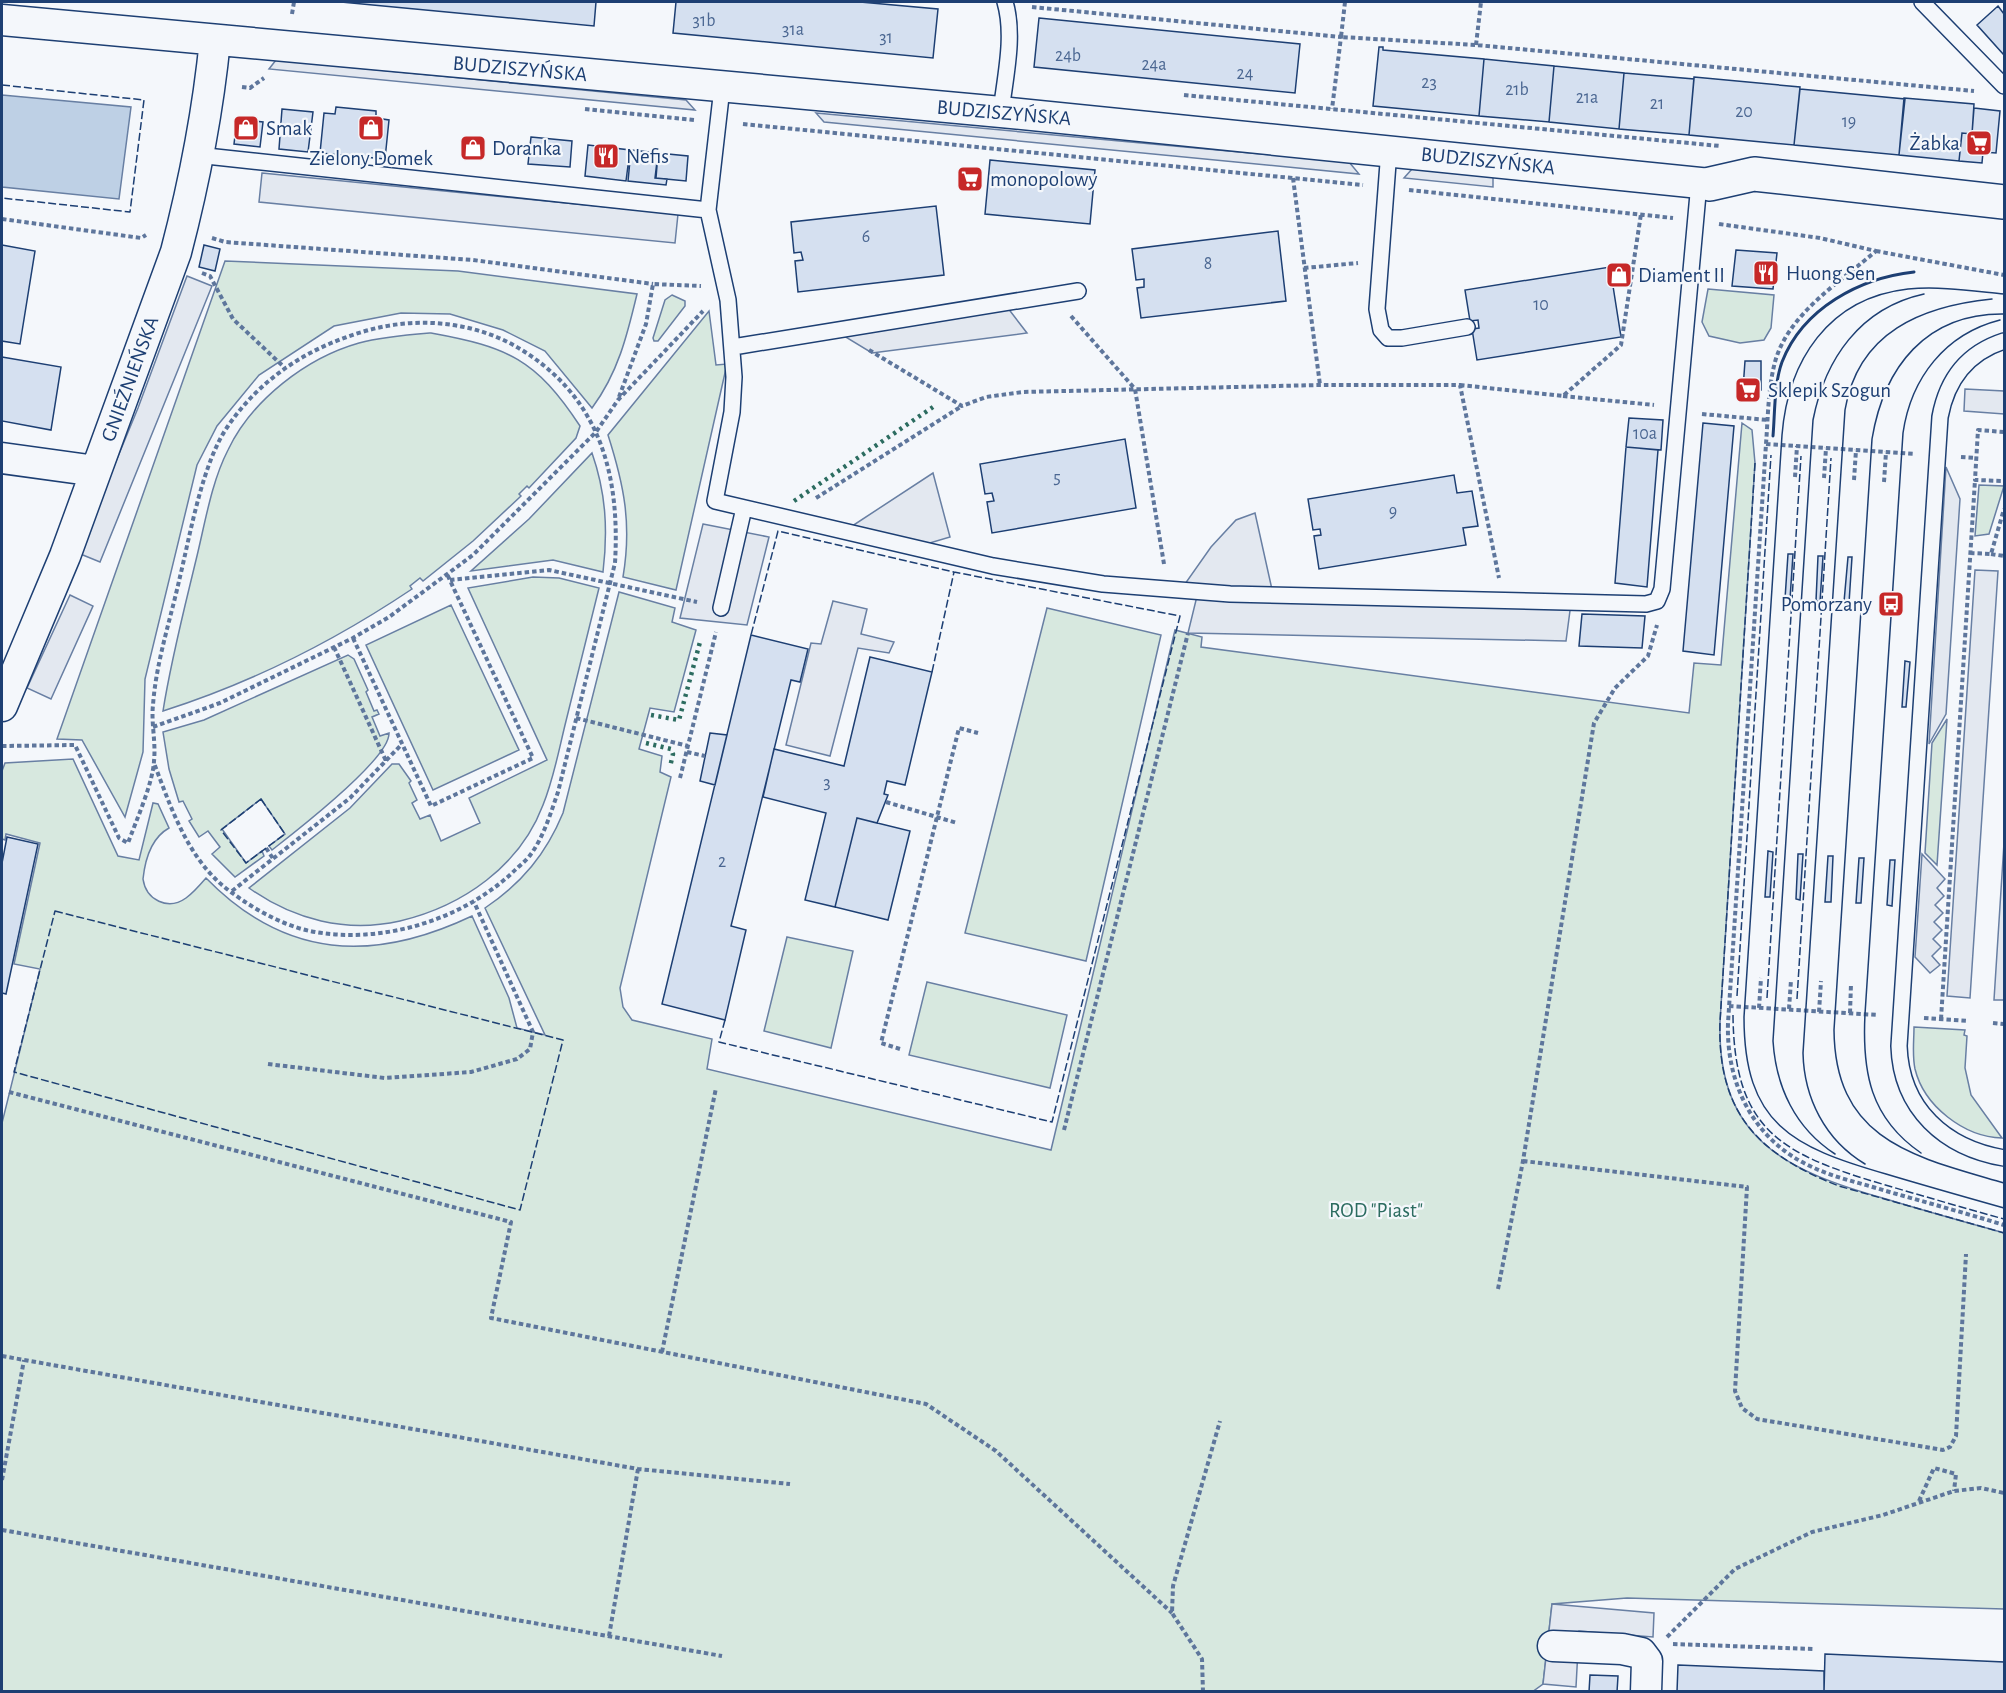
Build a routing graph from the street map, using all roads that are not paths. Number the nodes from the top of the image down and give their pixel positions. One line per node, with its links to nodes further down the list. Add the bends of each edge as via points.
1 (1922, 2): 5 (lane)
2 (1006, 3): 7 (lane, via 1009,36)
3 (2, 20): 4 (street, BUDZISZYŃSKA)
4 (215, 40): 6 (street, BUDZISZYŃSKA); 9 (street, GNIEŹNIEŃSKA)
5 (2004, 86)
6 (722, 88): 7 (street, BUDZISZYŃSKA); 12 (lane)
7 (1001, 112): 8 (street, BUDZISZYŃSKA)
8 (1389, 150): 10 (street, BUDZISZYŃSKA); 14 (lane, via 1377,309 1381,330 1388,338 1402,338)
9 (197, 155): 12 (lane); 18 (street, GNIEŹNIEŃSKA, via 171,264)
10 (1705, 184): 11 (street, BUDZISZYŃSKA, via 1755,174); 19 (lane, via 1697,221 1662,590 1657,601 1646,604 1169,590 1044,576)
11 (2004, 202)
12 (708, 210): 16 (lane, via 726,287)
13 (1077, 291): 16 (lane)
14 (1467, 327)
15 (2004, 340): 22 (lane, via 1978,352 1960,368 1946,392 1940,417 1899,1046 1907,1089 1928,1121 1960,1145)
16 (733, 346): 19 (lane, via 732,412 715,501)
17 (2, 458): 18 (street)
18 (96, 471): 21 (street, GNIEŹNIEŃSKA)
19 (744, 508): 20 (lane)
20 (722, 608)
21 (2, 706)
22 (2004, 1158)
23 (1552, 1646): 24 (street, via 1641,1653 1647,1661)
24 (1646, 1692)

